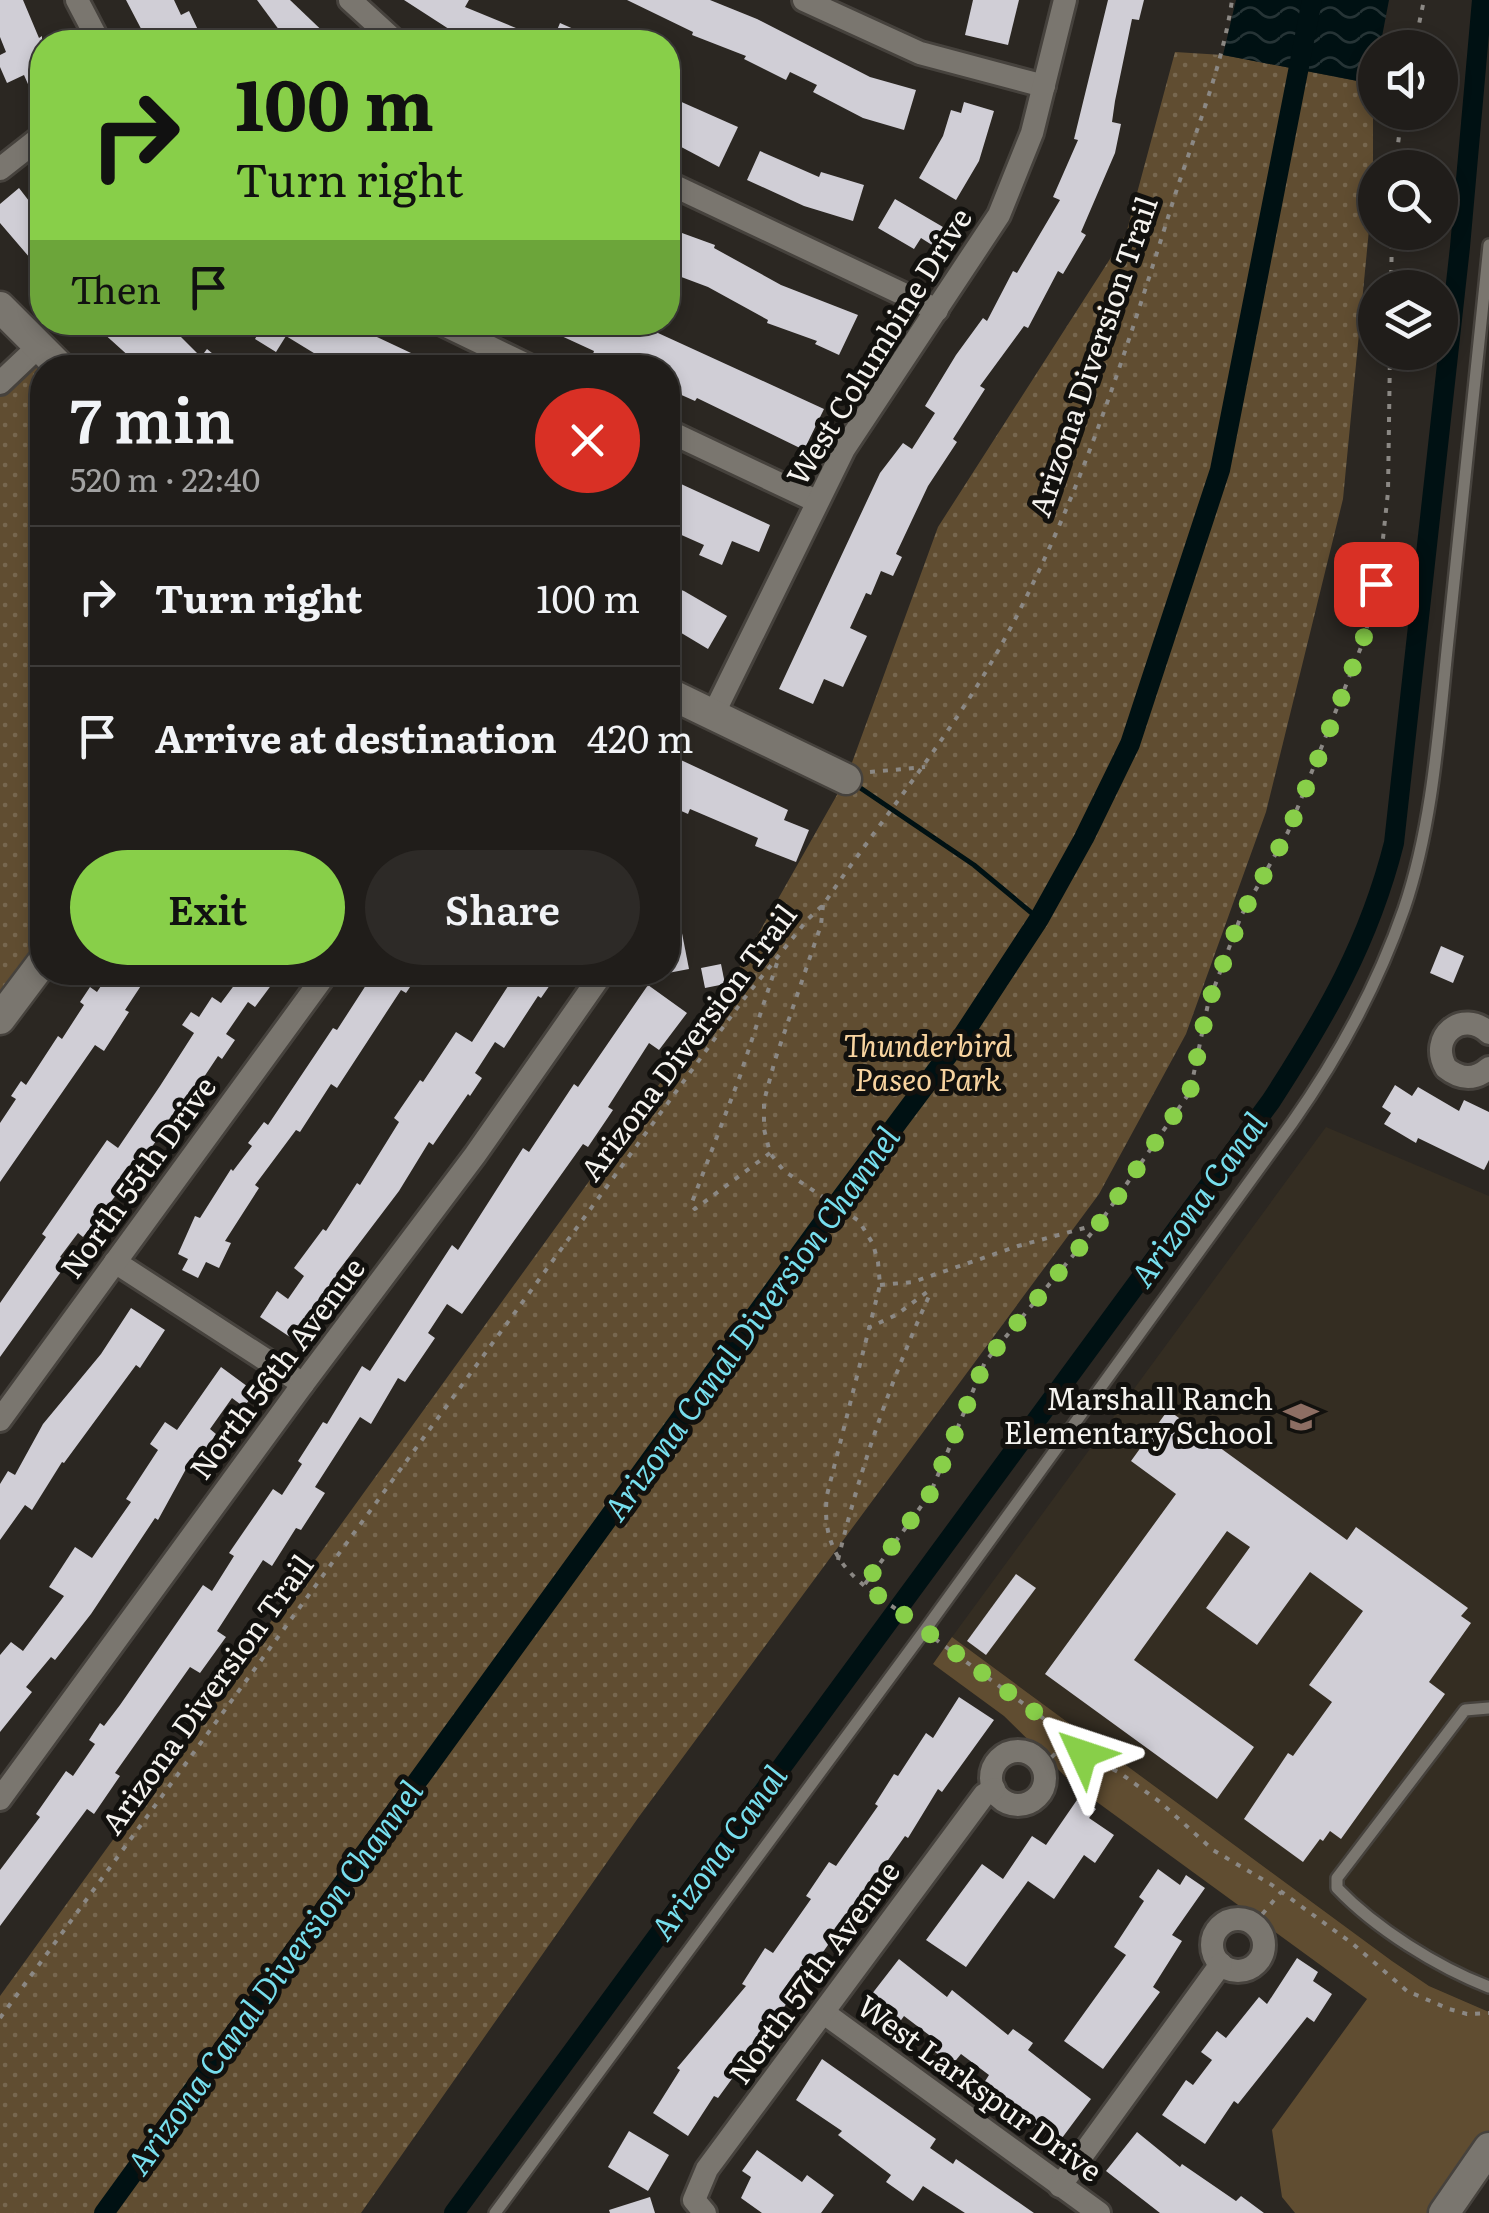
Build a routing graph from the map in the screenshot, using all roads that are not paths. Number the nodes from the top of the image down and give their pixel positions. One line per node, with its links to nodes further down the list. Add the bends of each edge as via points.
1 (77, 0): 5 (street)
2 (350, 0): 6 (street)
3 (804, 0): 7 (street, via 920,54)
4 (1066, 0): 7 (street, West Columbine Drive)
5 (93, 30)
6 (383, 30)
7 (1044, 86): 13 (street, West Columbine Drive, via 999,216)
8 (30, 145): 9 (street)
9 (0, 169)
10 (680, 189): 13 (street)
11 (1489, 245): 42 (lane, via 1434,774 1406,904 1360,1015 1318,1086)
12 (0, 308): 15 (street)
13 (937, 310): 20 (street, West Columbine Drive)
14 (465, 335): 16 (street)
15 (48, 355)
16 (506, 355)
17 (30, 367): 18 (street)
18 (0, 383)
19 (680, 437): 20 (street)
20 (816, 502): 22 (street, West Columbine Drive)
21 (680, 699): 22 (street)
22 (713, 715): 23 (street)
23 (842, 777)
24 (30, 979): 27 (street)
25 (317, 985): 30 (street, North 55th Drive)
26 (593, 985): 31 (street, North 56th Avenue)
27 (0, 1019)
28 (1489, 1033): 29 (street, via 1477,1024 1460,1024 1446,1033 1440,1050 1454,1074 1472,1078)
29 (1489, 1068)
30 (115, 1262): 31 (street); 32 (street, North 55th Drive)
31 (303, 1384): 35 (street, North 56th Avenue)
32 (0, 1420)
33 (1489, 1708): 37 (lane, via 1465,1710 1337,1878 1337,1888 1357,1909 1456,1975)
34 (994, 1789): 34 (street, North 57th Avenue, via 991,1772 1009,1752 1033,1754 1042,1766 1046,1783 1028,1804 1006,1803); 38 (street, North 57th Avenue)
35 (0, 1799)
36 (1221, 1964): 36 (street, via 1212,1949 1221,1925 1237,1919 1254,1924 1263,1938 1258,1962 1236,1971); 40 (street)
37 (1489, 1987)
38 (824, 2014): 40 (street, West Larkspur Drive); 41 (street, North 57th Avenue, via 707,2170)
39 (1489, 2148): 44 (street)
40 (1060, 2186): 43 (street, West Larkspur Drive)
41 (700, 2206)
42 (496, 2213)
43 (1099, 2213)
44 (1444, 2213)

